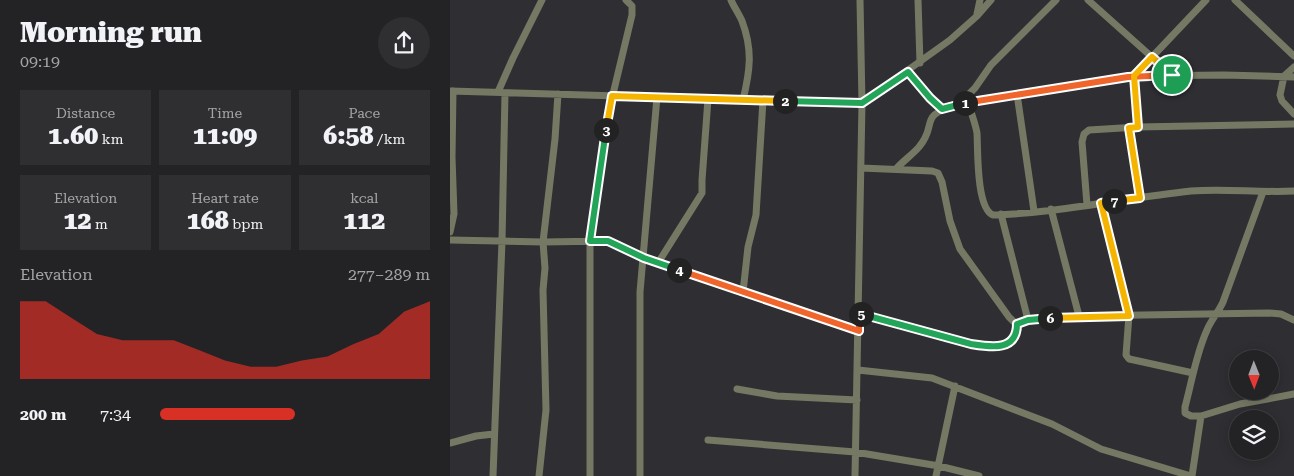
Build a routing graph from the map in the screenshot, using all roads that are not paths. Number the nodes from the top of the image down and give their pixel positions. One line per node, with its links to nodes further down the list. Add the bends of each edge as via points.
1 (542, 0): 23 (street, via 513,58)
2 (626, 0): 26 (street, via 632,6 632,15)
3 (731, 0): 29 (street, via 742,21 750,57)
4 (860, 0): 32 (street)
5 (918, 0): 15 (street)
6 (980, 0): 12 (street)
7 (991, 0): 12 (street)
8 (1056, 0): 33 (street, via 991,65 975,88)
9 (1088, 0): 14 (street)
10 (1206, 0): 14 (street)
11 (1235, 0): 13 (street)
12 (977, 16): 15 (street)
13 (1294, 56)
14 (1152, 57): 18 (street); 19 (street)
15 (920, 63): 17 (street)
16 (1294, 67): 20 (street)
17 (908, 72): 32 (street); 34 (street)
18 (1172, 75): 19 (street); 20 (street)
19 (1134, 76): 25 (street); 37 (street)
20 (1284, 76): 21 (street); 35 (street, via 1280,95)
21 (1294, 77)
22 (452, 91): 23 (street); 49 (street, via 454,214)
23 (501, 92): 24 (street); 51 (street)
24 (558, 94): 26 (street); 53 (street)
25 (1017, 94): 31 (street); 47 (street)
26 (612, 96): 27 (street); 52 (street)
27 (657, 97): 28 (street); 54 (street)
28 (708, 99): 29 (street); 55 (street, via 702,193)
29 (743, 100): 30 (street)
30 (763, 100): 32 (street); 56 (street, via 756,215)
31 (968, 102): 33 (street); 48 (street, via 976,132 983,203 989,213)
32 (862, 103): 39 (street)
33 (958, 104): 34 (street)
34 (942, 109): 40 (street, via 930,119 919,147)
35 (1294, 114)
36 (1294, 124): 37 (street)
37 (1138, 127): 38 (street)
38 (1129, 128): 43 (street); 45 (street, via 1102,128 1084,134)
39 (861, 168): 40 (street); 57 (street)
40 (896, 169): 63 (street, via 938,174 960,249)
41 (1263, 192): 42 (street); 43 (street, via 1217,190); 58 (street)
42 (1294, 192)
43 (1140, 198): 44 (street)
44 (1101, 203): 45 (street); 60 (street)
45 (1087, 205): 46 (street)
46 (1050, 209): 47 (street); 59 (street)
47 (1034, 211): 48 (street)
48 (1001, 214): 61 (street)
49 (450, 232)
50 (450, 240): 51 (street)
51 (502, 241): 53 (street); 72 (street)
52 (590, 241): 53 (street); 54 (street, via 608,241); 79 (street)
53 (544, 242): 78 (street, via 546,410)
54 (644, 258): 55 (street); 80 (street, via 639,310)
55 (658, 263): 56 (street)
56 (743, 292): 64 (street)
57 (859, 314): 63 (street, via 988,346 1007,344 1017,332); 64 (street)
58 (1218, 314): 60 (street); 62 (street, via 1269,313); 66 (street, via 1207,329)
59 (1079, 316): 60 (street); 61 (street)
60 (1129, 316): 66 (street, via 1126,355 1129,359)
61 (1028, 320): 63 (street)
62 (1294, 320)
63 (1017, 324)
64 (859, 331): 65 (street)
65 (858, 370): 67 (street, via 932,378); 70 (street)
66 (1193, 373): 71 (street, via 1185,413)
67 (955, 386): 76 (street); 84 (street, via 1052,424 1101,449)
68 (737, 389): 70 (street, via 777,396)
69 (1294, 394): 71 (street, via 1240,404)
70 (857, 400): 75 (street)
71 (1201, 416): 84 (street)
72 (494, 434): 74 (street); 77 (street)
73 (708, 440): 75 (street)
74 (450, 443)
75 (855, 452): 76 (street); 81 (street)
76 (939, 466): 82 (street); 83 (street)
77 (493, 476)
78 (539, 476)
79 (590, 476)
80 (640, 476)
81 (855, 476)
82 (936, 476)
83 (979, 476)
84 (1191, 476)

